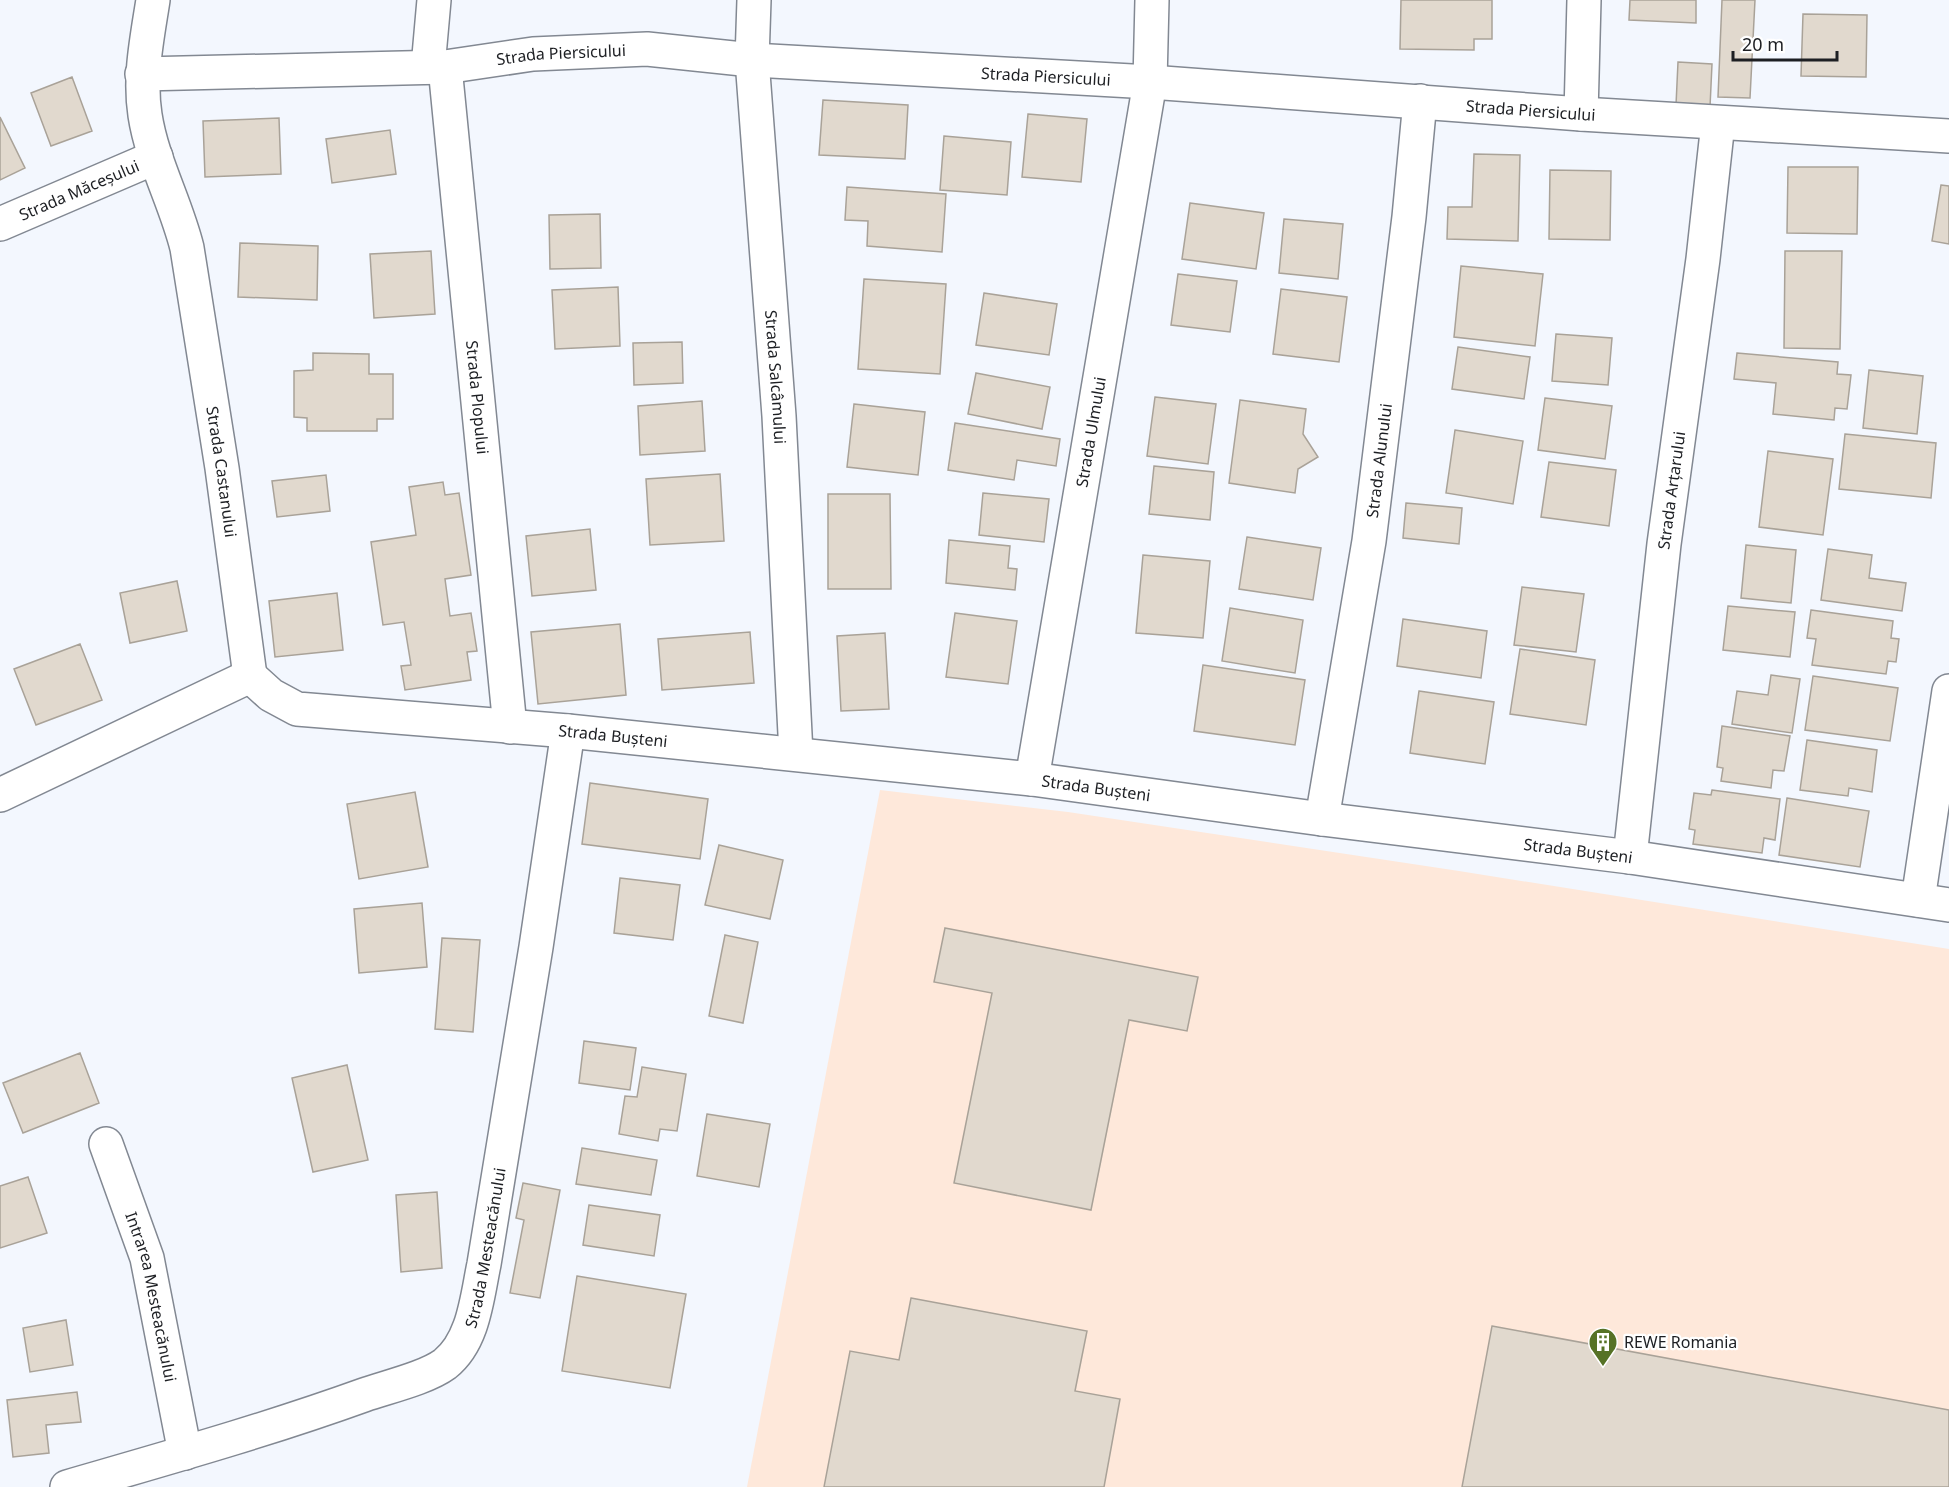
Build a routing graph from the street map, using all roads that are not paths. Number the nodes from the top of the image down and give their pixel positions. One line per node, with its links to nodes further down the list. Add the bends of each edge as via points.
1 (153, 0): 8 (street, Strada Castanului)
2 (434, 0): 7 (street, Strada Plopului)
3 (754, 0): 6 (street, Strada Salcâmului)
4 (1152, 0): 9 (street, Strada Ulmului)
5 (1584, 0): 11 (street)
6 (752, 60): 7 (street, Strada Piersicului, via 647,49 533,54); 9 (street, Strada Piersicului); 20 (street, Strada Salcâmului, via 779,417)
7 (436, 67): 8 (street, Strada Piersicului); 18 (street, Strada Plopului)
8 (142, 74): 14 (street, Strada Castanului, via 145,116)
9 (1150, 82): 10 (street, Strada Piersicului); 21 (street, Strada Ulmului)
10 (1420, 101): 11 (street, Strada Piersicului); 23 (street, Strada Alunului, via 1368,541)
11 (1581, 114): 12 (street, Strada Piersicului)
12 (1718, 123): 13 (street, Strada Piersicului); 24 (street, Strada Arțarului, via 1664,544)
13 (1949, 136)
14 (156, 157): 15 (street, Strada Măceșului); 16 (street, Strada Castanului, via 182,224 187,248)
15 (0, 224)
16 (250, 676): 18 (street, Strada Bușteni, via 271,695 297,709); 22 (street)
17 (1949, 691): 25 (street)
18 (510, 727): 19 (street, Strada Bușteni)
19 (568, 731): 20 (street, Strada Bușteni); 27 (street, Strada Mesteacănului, via 484,1264 463,1342 445,1363 429,1372)
20 (796, 754): 21 (street, Strada Bușteni)
21 (1032, 779): 23 (street, Strada Bușteni)
22 (0, 795)
23 (1322, 819): 24 (street, Strada Bușteni)
24 (1630, 857): 25 (street, Strada Bușteni)
25 (1934, 902)
26 (106, 1144): 27 (street, Intrarea Mesteacănului, via 147,1258)
27 (185, 1453): 28 (street, Strada Mesteacănului)
28 (67, 1487)

